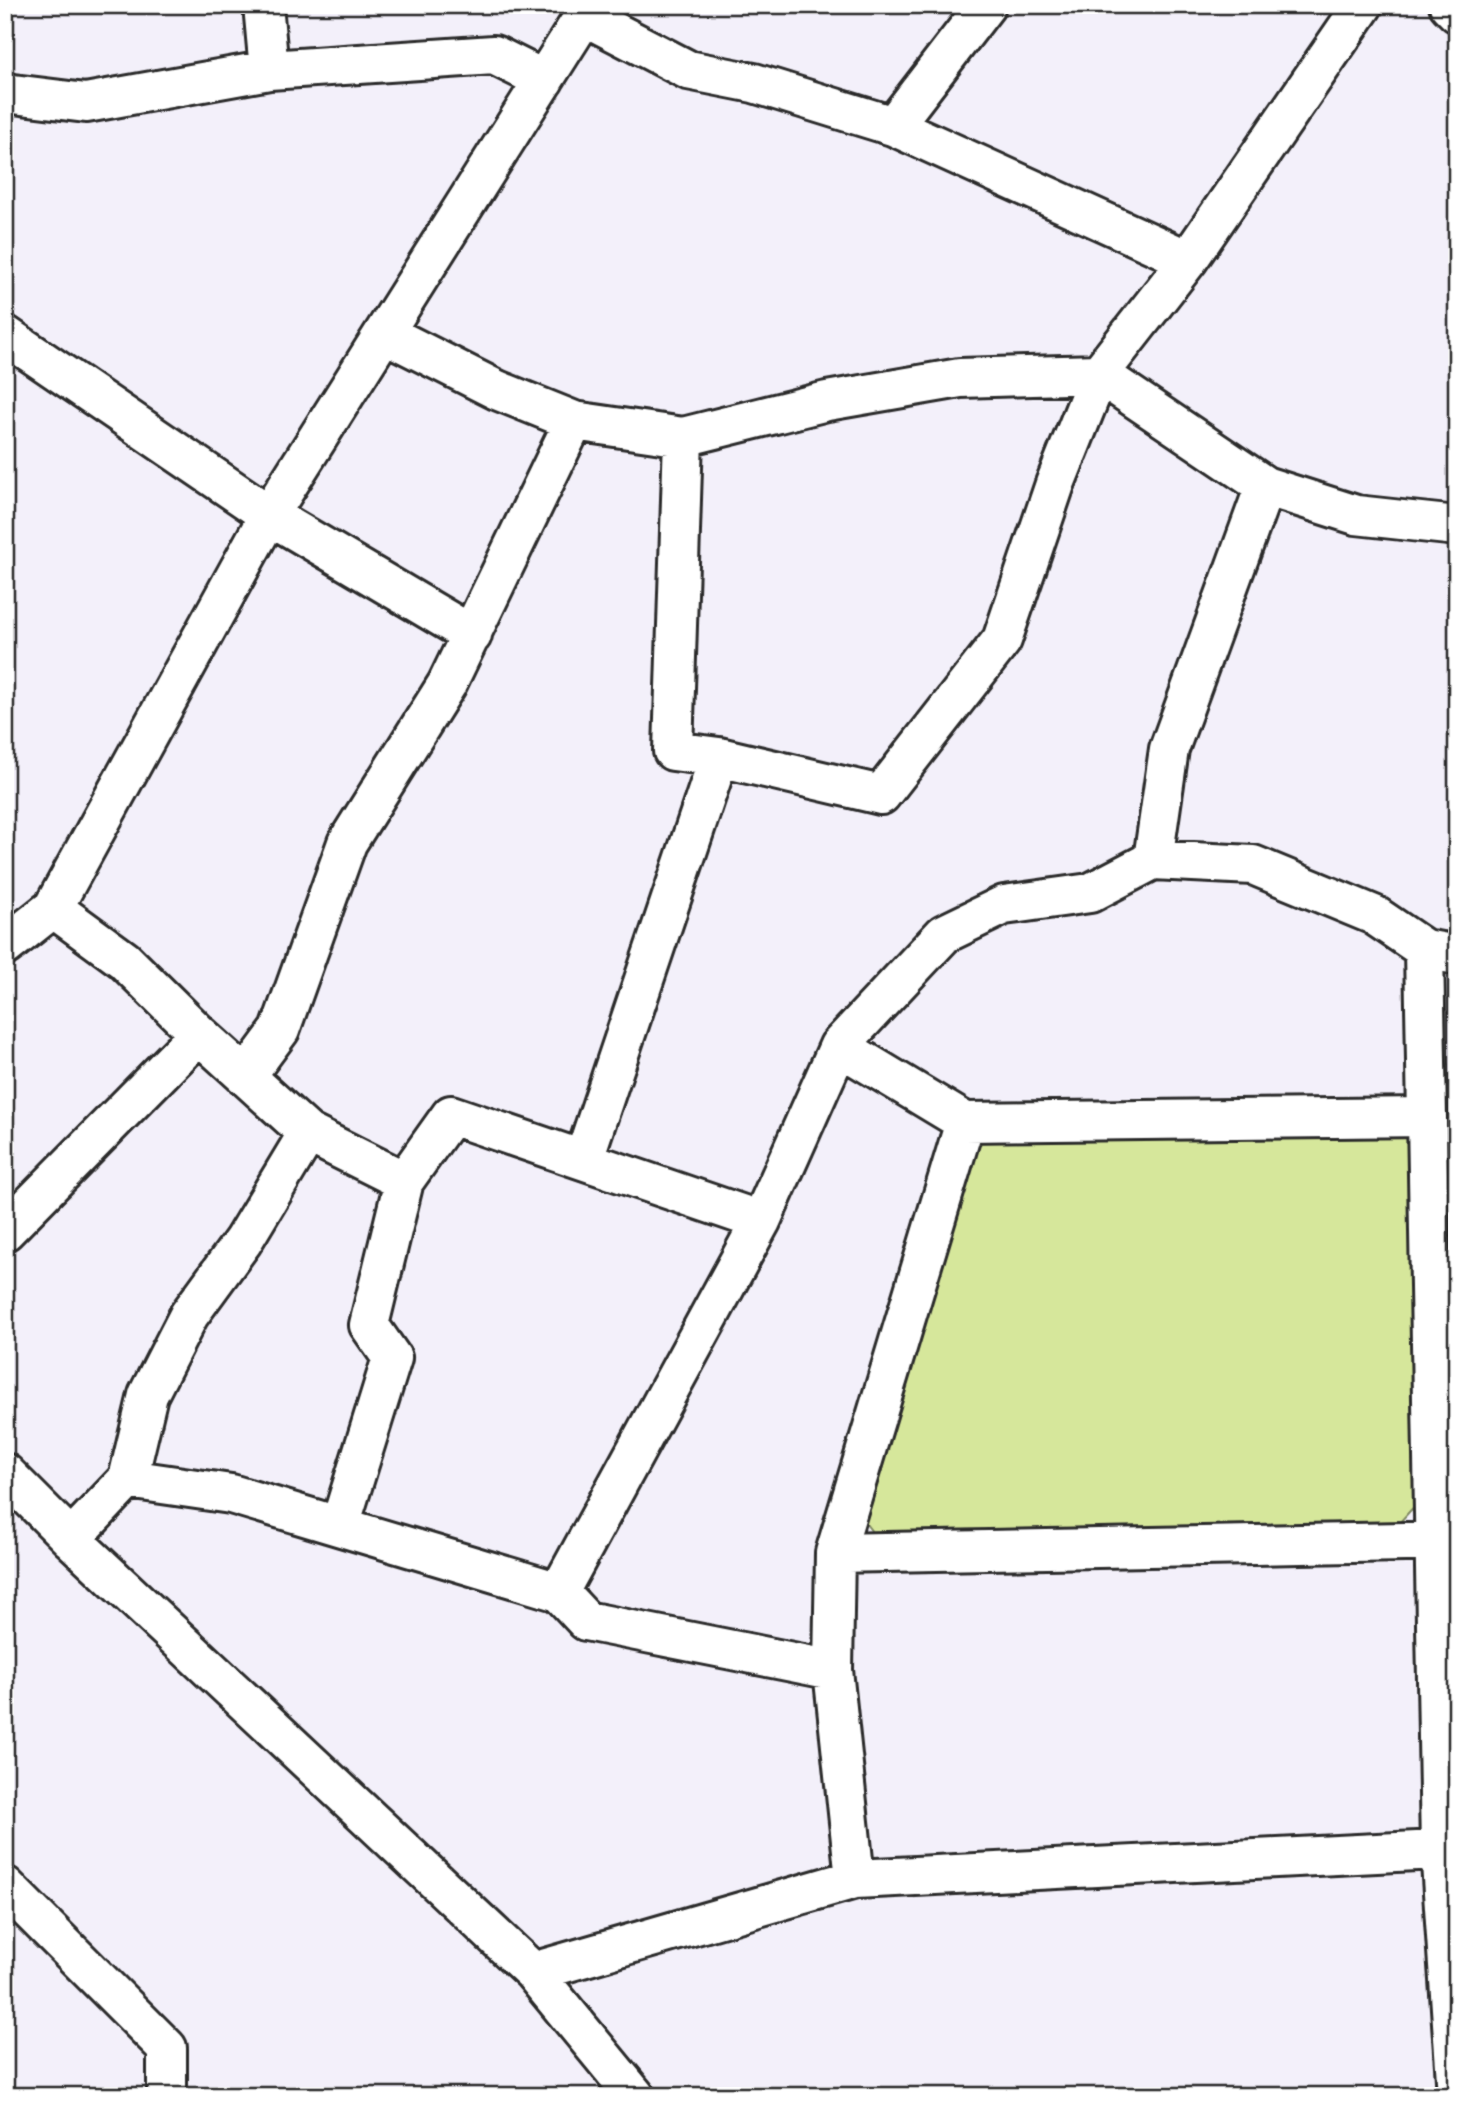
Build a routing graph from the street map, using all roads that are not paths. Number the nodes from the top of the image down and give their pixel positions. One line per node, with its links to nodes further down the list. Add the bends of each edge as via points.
1 (263, 5): 7 (street)
2 (986, 5): 10 (street)
3 (1363, 5): 11 (street)
4 (1449, 5): 6 (street)
5 (588, 11): 8 (street); 10 (street, via 688,70 754,83)
6 (1457, 13)
7 (269, 70): 8 (street, via 494,55); 9 (street, via 86,103)
8 (544, 80): 12 (street)
9 (5, 93)
10 (893, 126): 11 (street)
11 (1188, 260): 14 (street)
12 (384, 333): 15 (street, via 497,390); 18 (street)
13 (5, 335): 18 (street)
14 (1099, 374): 16 (street, via 960,378 827,401); 17 (street); 21 (street, via 1055,484 1002,640 881,796)
15 (574, 421): 16 (street); 20 (street)
16 (683, 437): 21 (street, via 673,751)
17 (1265, 486): 19 (street, via 1356,515); 22 (street, via 1169,749)
18 (269, 515): 20 (street); 23 (street)
19 (1457, 526)
20 (472, 635): 28 (street, via 447,684 347,843 280,1030)
21 (719, 757): 32 (street)
22 (1153, 860): 25 (street, via 1253,865 1374,915); 27 (street, via 1090,893 1004,905 944,934)
23 (53, 908): 24 (street); 26 (street, via 124,960)
24 (5, 946)
25 (1440, 952): 29 (street)
26 (199, 1034): 28 (street); 35 (street)
27 (839, 1046): 30 (street); 34 (street)
28 (246, 1076): 31 (street)
29 (1427, 1117): 30 (street); 36 (street)
30 (965, 1122): 42 (street)
31 (308, 1133): 33 (street); 37 (street, via 243,1241 189,1315 148,1395)
32 (584, 1158): 33 (street, via 451,1115); 34 (street)
33 (404, 1181): 39 (street, via 369,1325 393,1358)
34 (761, 1221): 43 (street)
35 (5, 1231)
36 (1443, 1272): 41 (street)
37 (128, 1479): 39 (street, via 231,1494); 40 (street)
38 (10, 1488): 40 (street)
39 (340, 1525): 43 (street)
40 (71, 1539): 48 (street)
41 (1445, 1541): 42 (street); 45 (street)
42 (835, 1553): 44 (street)
43 (559, 1592): 44 (street, via 586,1621)
44 (833, 1670): 46 (street)
45 (1448, 1849): 46 (street); 49 (street)
46 (855, 1879): 48 (street)
47 (5, 1886): 50 (street, via 166,2048)
48 (533, 1972): 51 (street)
49 (1457, 2095)
50 (167, 2096)
51 (635, 2096)

